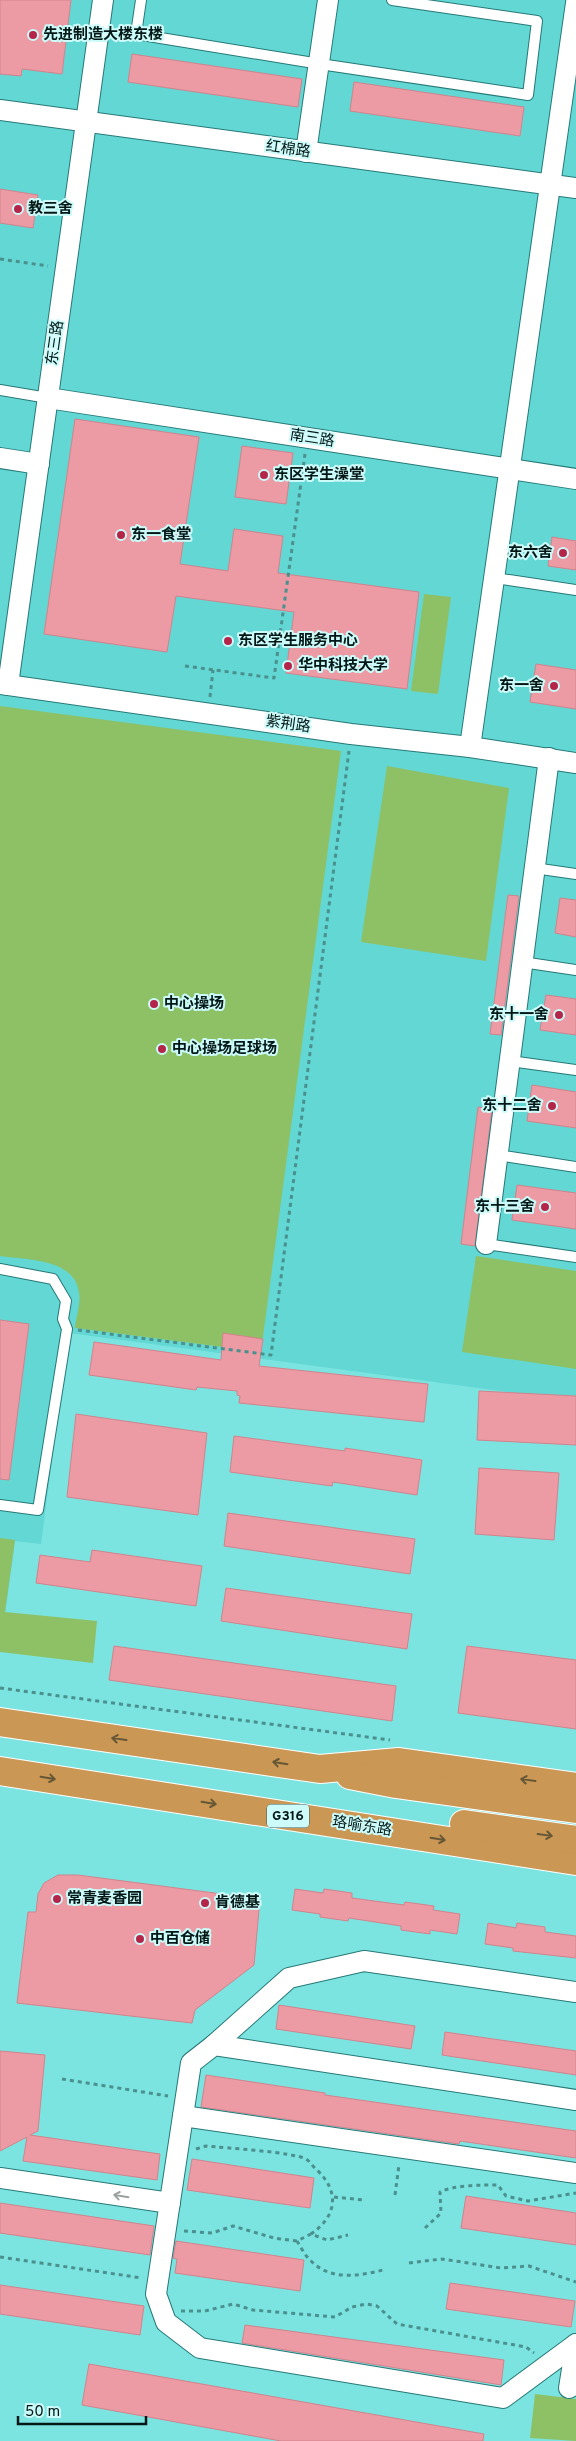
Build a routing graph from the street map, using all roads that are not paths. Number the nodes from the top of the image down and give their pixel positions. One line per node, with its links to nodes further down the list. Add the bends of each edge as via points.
1 (103, 0): 9 (street, 东三路)
2 (141, 0): 6 (lane, via 136,34)
3 (328, 0): 6 (street)
4 (392, 0): 6 (lane, via 537,21 528,95)
5 (575, 13): 7 (street)
6 (320, 64): 10 (street)
7 (570, 90): 11 (street)
8 (0, 110): 9 (street, 红棉路)
9 (86, 123): 10 (street, 红棉路); 14 (street, 东三路)
10 (306, 152): 11 (street, 红棉路)
11 (549, 185): 12 (street, 红棉路); 17 (street)
12 (576, 188)
13 (0, 390): 14 (lane)
14 (48, 398): 16 (street, 东三路); 17 (street, 南三路)
15 (0, 458): 16 (street)
16 (38, 464): 21 (street, 东三路)
17 (511, 470): 18 (street, 南三路); 19 (street)
18 (576, 479)
19 (495, 578): 20 (lane); 22 (street)
20 (576, 590)
21 (4, 685): 22 (street, 紫荆路, via 351,734)
22 (470, 747): 23 (street, 紫荆路)
23 (549, 758): 24 (street, 紫荆路); 25 (street)
24 (576, 762)
25 (534, 868): 26 (lane); 27 (street)
26 (576, 874)
27 (522, 962): 28 (lane); 29 (street)
28 (576, 970)
29 (510, 1061): 30 (lane); 31 (street)
30 (576, 1070)
31 (497, 1155): 32 (lane); 33 (street)
32 (576, 1167)
33 (486, 1244): 34 (lane)
34 (576, 1257)
35 (0, 1269): 36 (lane, via 53,1279 66,1301 64,1319 67,1329 38,1510)
36 (0, 1506)
37 (0, 1722): 38 (highway, one-way to 37)
38 (320, 1769): 40 (highway, one-way to 38, via 399,1762); 41 (highway, via 432,1790)
39 (0, 1770): 42 (highway, 珞喻东路 / G316, one-way to 42)
40 (576, 1787)
41 (576, 1809)
42 (311, 1819): 43 (highway, one-way to 43, via 393,1816); 44 (highway, 珞喻东路 / G316, one-way to 44)
43 (576, 1840)
44 (576, 1860)
45 (576, 1992): 46 (street, via 364,1961 289,1978)
46 (214, 2045): 47 (street); 48 (street, via 191,2062)
47 (576, 2100)
48 (184, 2107): 49 (street, via 401,2147); 51 (street)
49 (576, 2172)
50 (0, 2178): 51 (street, one-way to 50)
51 (170, 2203): 52 (street, via 156,2294 166,2322 200,2348 503,2398)
52 (576, 2344): 53 (street)
53 (569, 2388)

